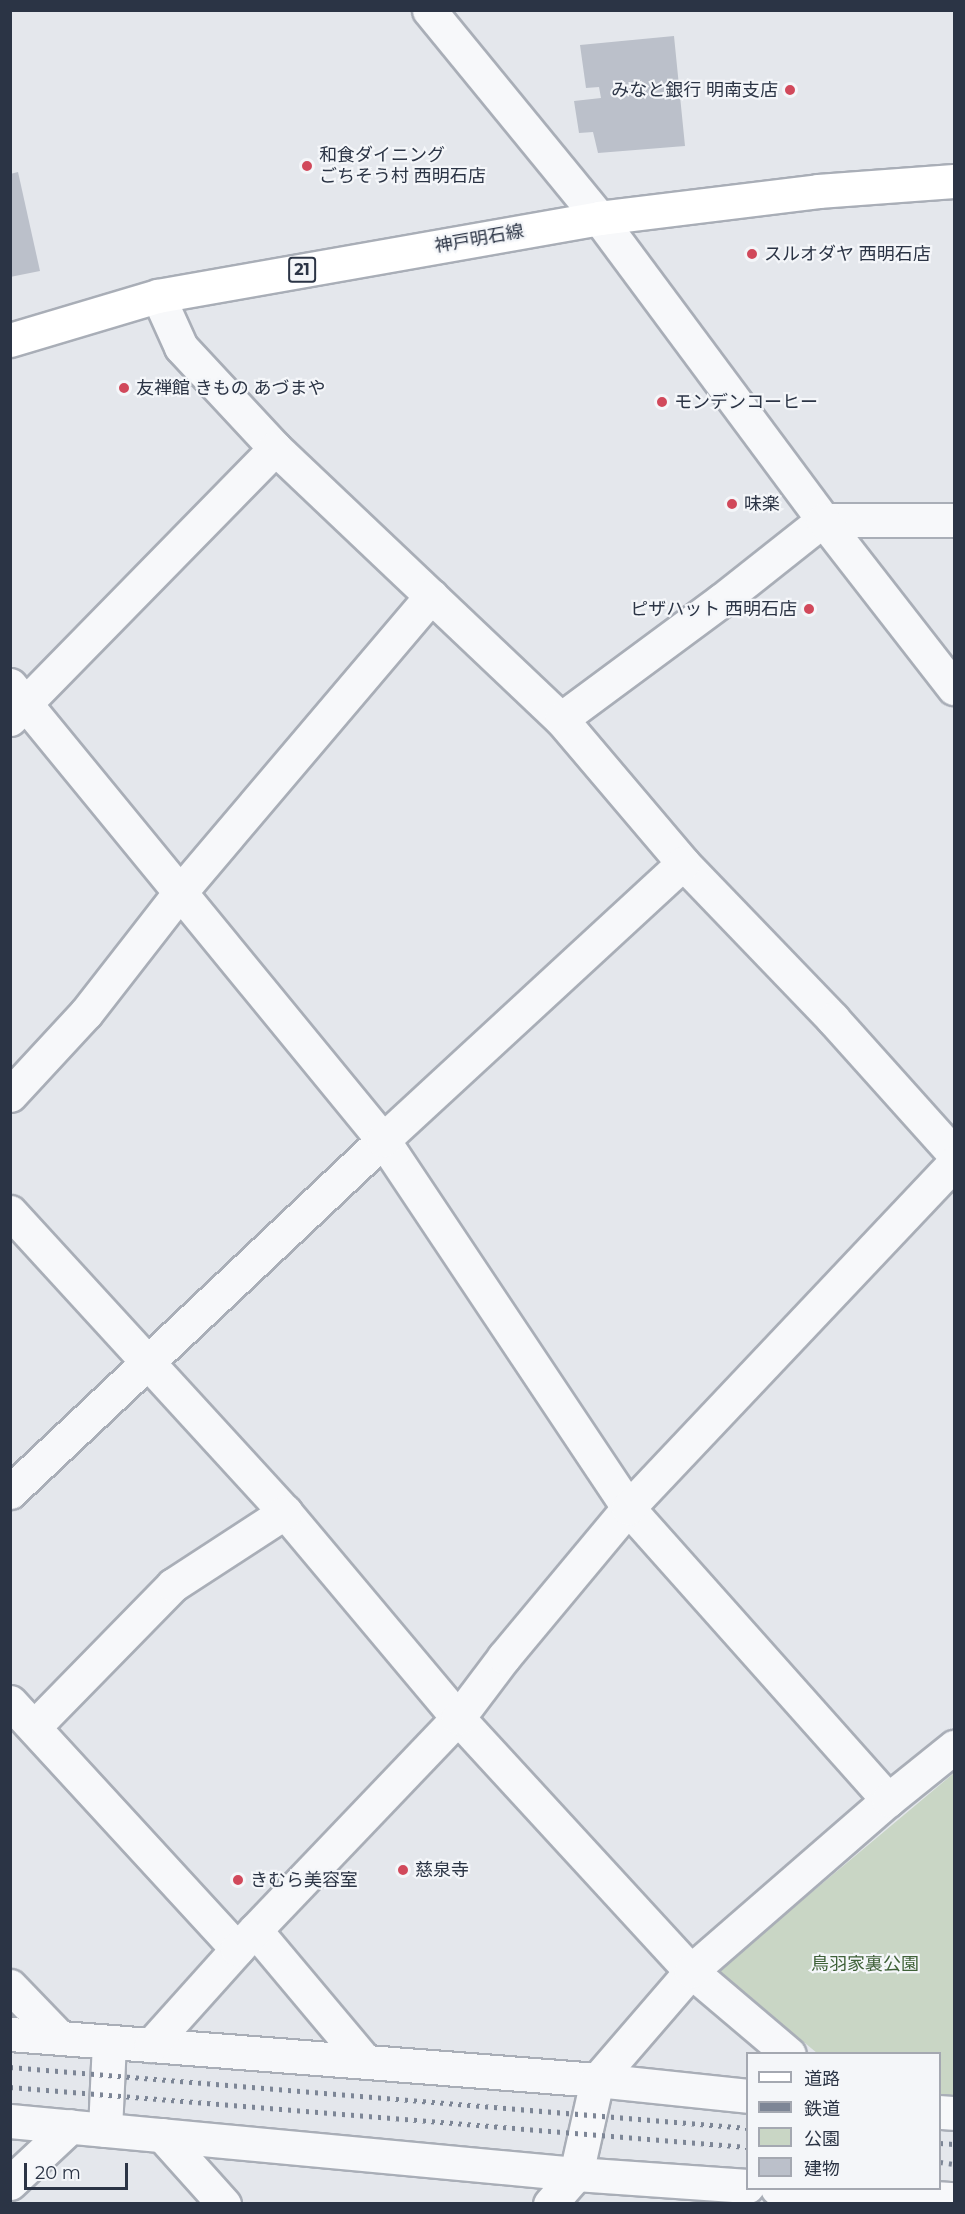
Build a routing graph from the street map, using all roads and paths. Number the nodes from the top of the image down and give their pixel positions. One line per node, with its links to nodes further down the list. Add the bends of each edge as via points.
1 (429, 10): 3 (street)
2 (954, 181): 3 (main road, 神戸明石線 / 21, via 818,191)
3 (598, 218): 4 (main road, 神戸明石線 / 21); 7 (street)
4 (158, 296): 5 (main road, 神戸明石線 / 21); 6 (street, via 181,347)
5 (10, 340)
6 (275, 448): 9 (street); 11 (street)
7 (823, 520): 8 (street); 10 (street); 12 (street)
8 (954, 520)
9 (431, 596): 12 (street); 14 (street)
10 (954, 688)
11 (16, 703): 14 (street)
12 (561, 720): 13 (street)
13 (683, 863): 16 (street); 17 (street, via 833,1019)
14 (181, 891): 15 (street, via 86,1013); 16 (street)
15 (10, 1095)
16 (383, 1140): 20 (street); 22 (street)
17 (954, 1154)
18 (954, 1163): 22 (street)
19 (10, 1212): 20 (street)
20 (147, 1361): 21 (street); 23 (street)
21 (10, 1492)
22 (628, 1508): 25 (street); 28 (street)
23 (285, 1512): 25 (street); 26 (street, via 173,1585)
24 (10, 1702): 26 (street)
25 (458, 1718): 29 (street); 30 (street)
26 (34, 1727): 29 (street)
27 (954, 1747): 28 (street)
28 (888, 1800): 30 (street)
29 (246, 1939): 35 (street); 37 (street)
30 (691, 1971): 36 (street); 38 (street)
31 (10, 1986): 33 (street)
32 (10, 2034): 33 (street)
33 (58, 2037): 34 (street)
34 (109, 2042): 35 (street); 42 (street)
35 (151, 2045): 37 (street)
36 (787, 2052)
37 (365, 2061): 38 (street)
38 (597, 2080): 39 (street); 44 (street)
39 (746, 2096)
40 (10, 2121): 41 (street)
41 (71, 2126): 42 (street); 46 (street)
42 (105, 2130): 43 (street)
43 (162, 2135): 44 (street); 51 (street)
44 (576, 2174): 47 (street); 52 (street)
45 (941, 2178): 48 (street)
46 (10, 2183)
47 (746, 2186)
48 (954, 2188)
49 (790, 2194): 50 (street)
50 (954, 2199)
51 (224, 2204)
52 (550, 2204)

